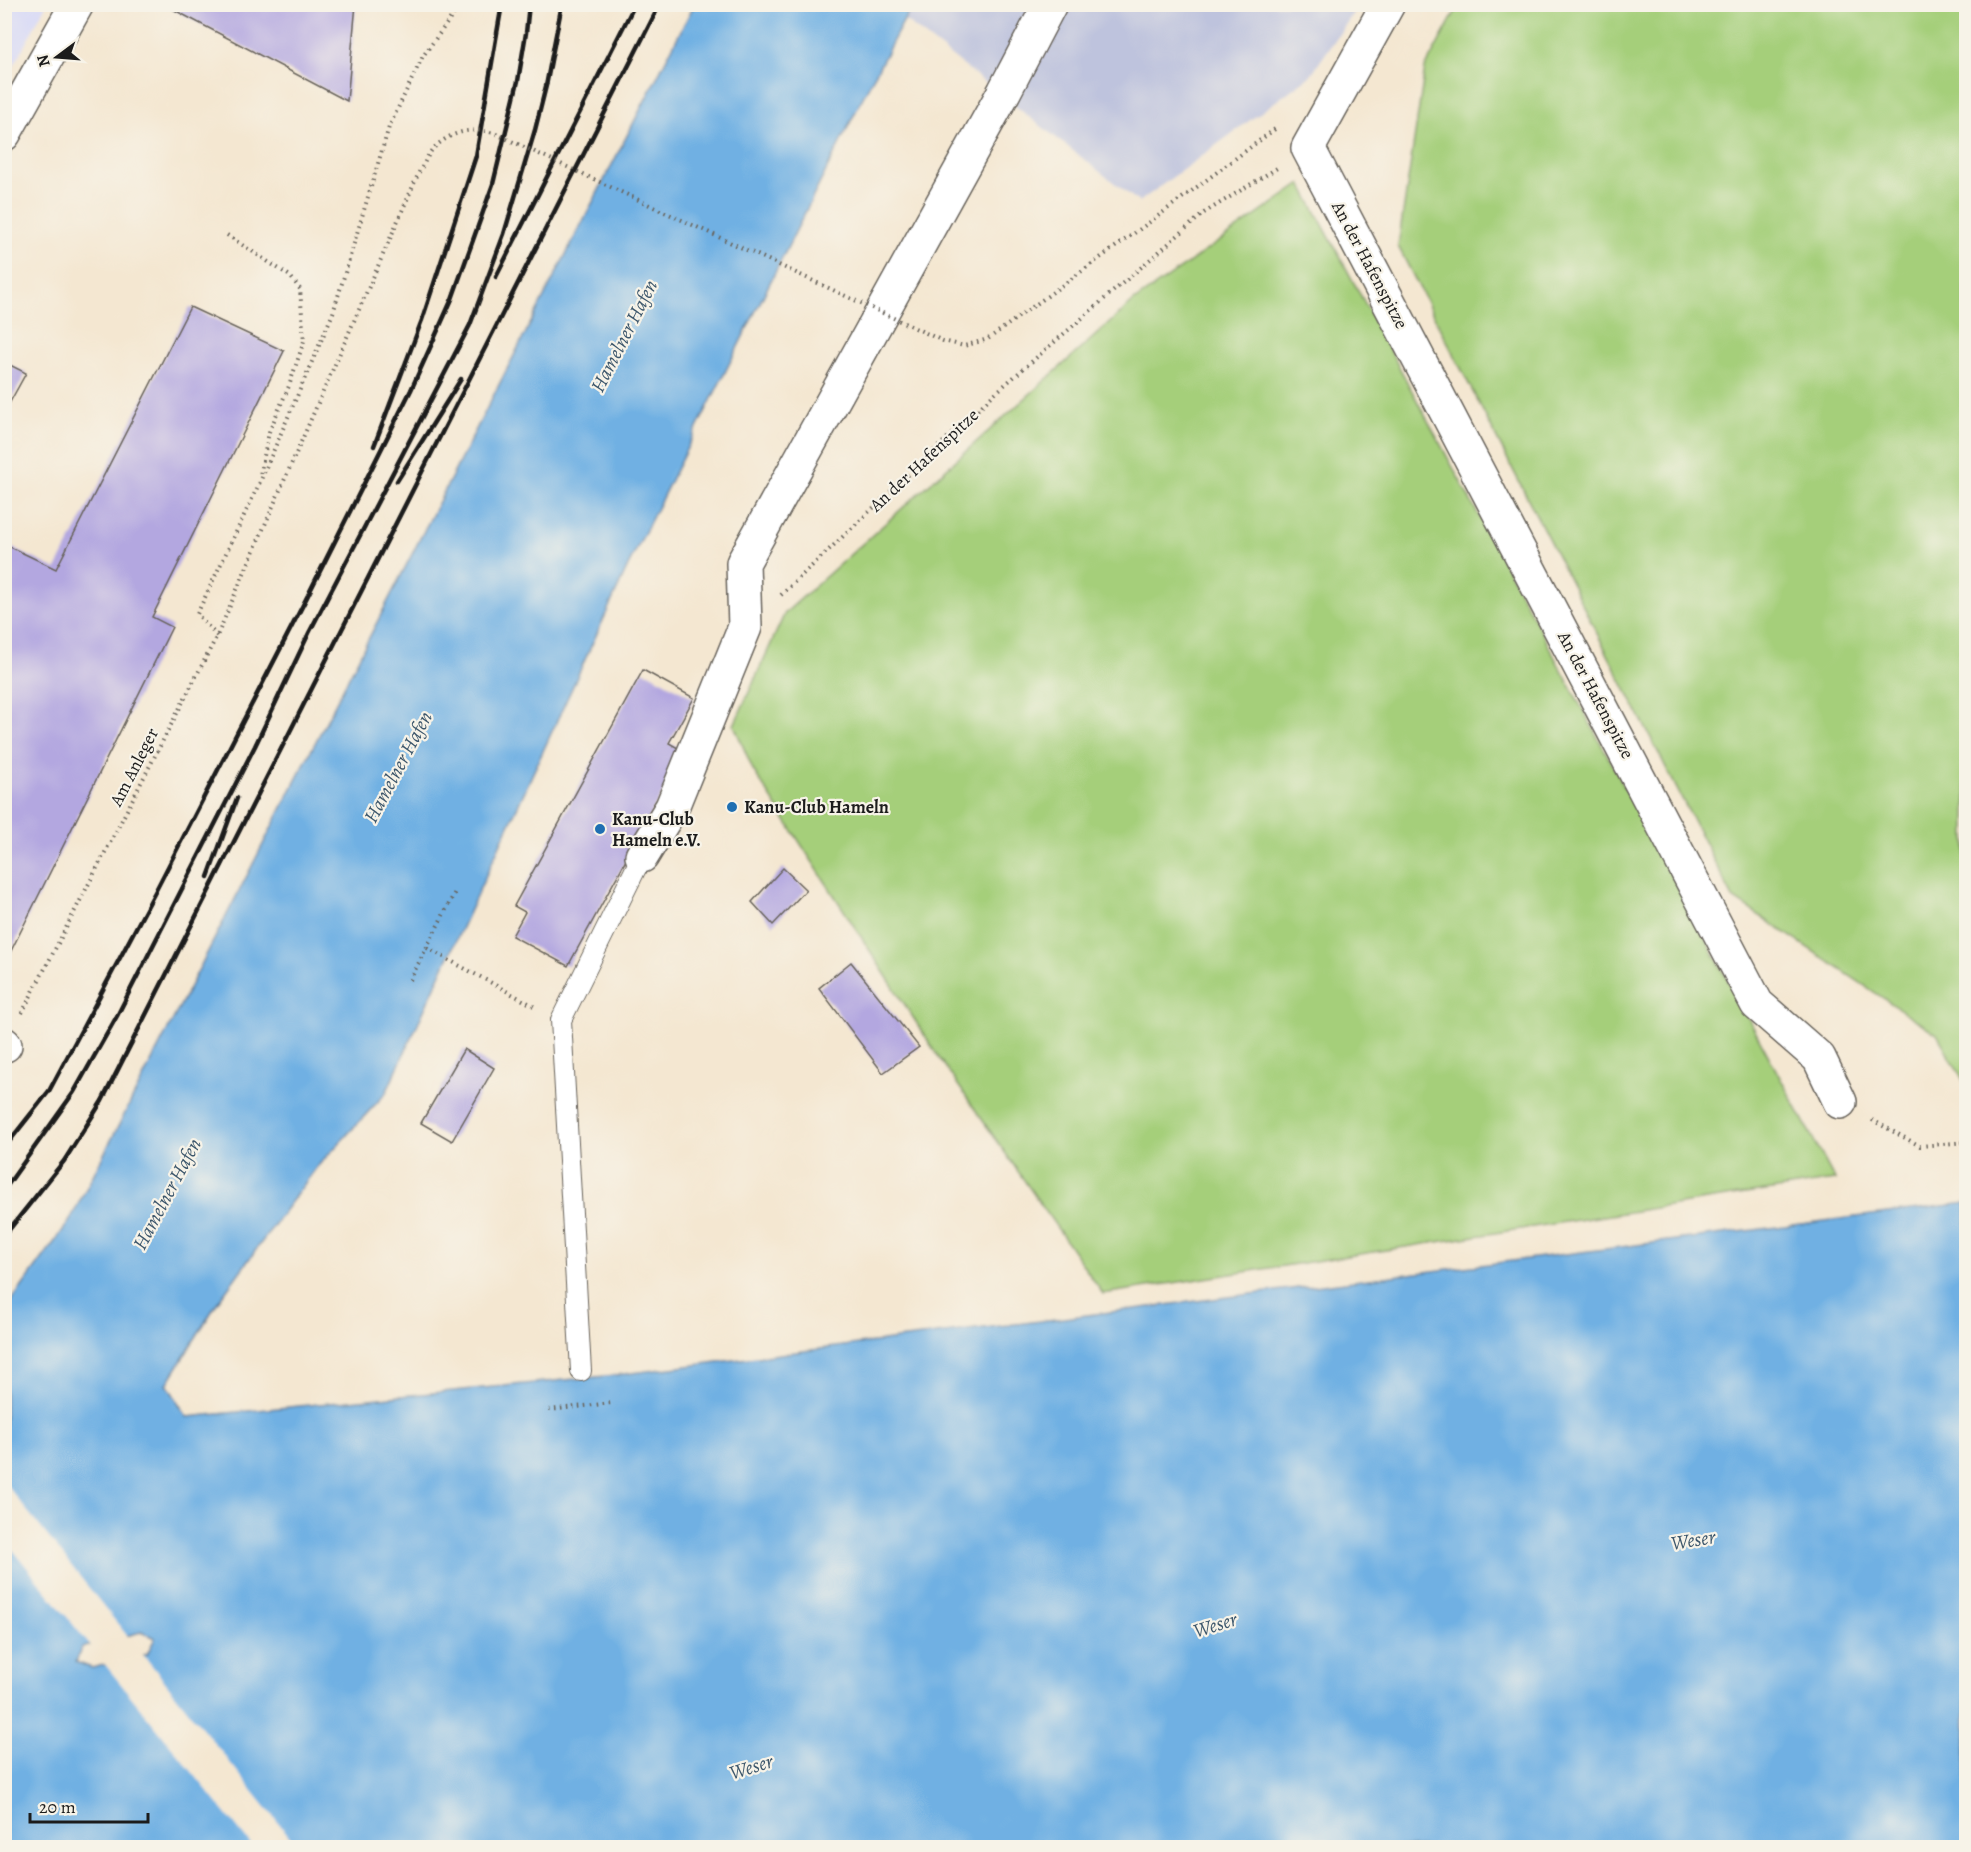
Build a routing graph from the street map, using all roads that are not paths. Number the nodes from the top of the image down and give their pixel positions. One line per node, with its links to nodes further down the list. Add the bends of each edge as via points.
1 (76, 4): 4 (street)
2 (1050, 4): 5 (street, via 743,563 745,627 672,807)
3 (1388, 4): 6 (street, An der Hafenspitze, via 1308,148 1757,1004 1819,1058)
4 (4, 134)
5 (642, 856): 7 (lane, via 561,1020)
6 (1840, 1102)
7 (581, 1371)

